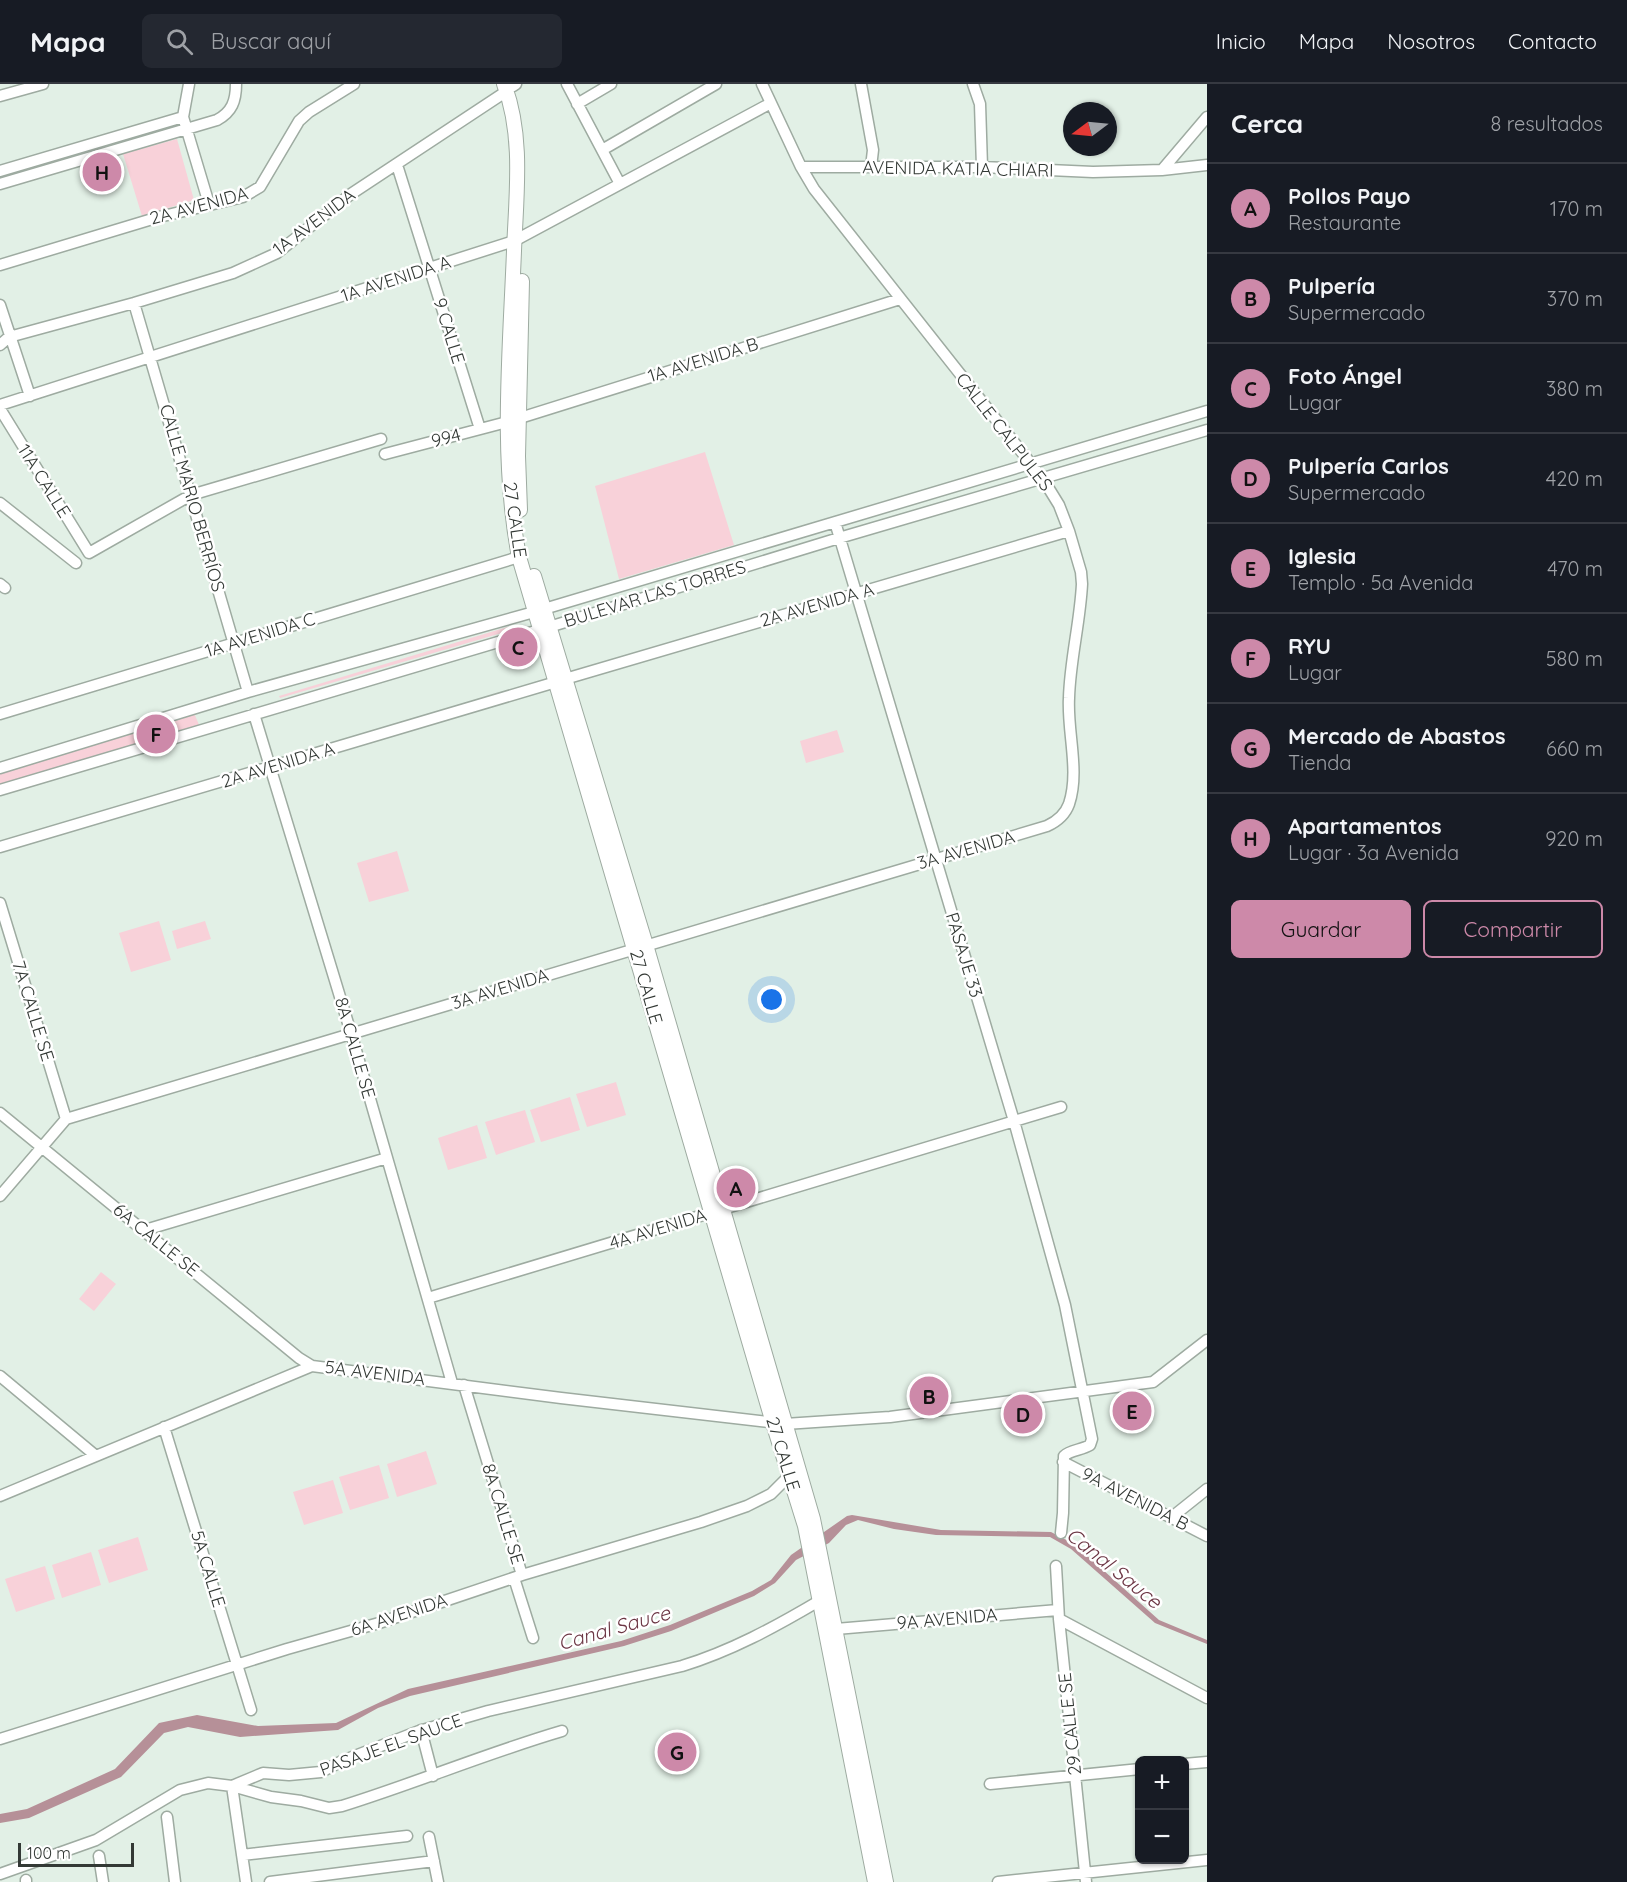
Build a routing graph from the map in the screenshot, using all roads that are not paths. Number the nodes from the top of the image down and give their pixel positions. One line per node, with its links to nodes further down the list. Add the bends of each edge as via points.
1 (43, 84): 12 (street)
2 (189, 84): 16 (street)
3 (236, 84): 16 (street, via 228,114 217,120)
4 (354, 84): 27 (street, 2A AVENIDA, via 299,122 260,187 243,196)
5 (567, 84): 14 (street)
6 (611, 84): 14 (street)
7 (716, 84): 17 (street)
8 (762, 84): 13 (street)
9 (861, 84): 21 (street, via 873,150)
10 (973, 84): 22 (street, via 980,104)
11 (511, 86): 18 (street, 1A AVENIDA); 28 (main road, 27 CALLE)
12 (0, 96)
13 (771, 103): 20 (street); 26 (street, 1A AVENIDA A)
14 (578, 104): 17 (street)
15 (1207, 117): 23 (street)
16 (185, 123): 24 (street); 25 (street); 27 (street)
17 (602, 150): 26 (street)
18 (398, 165): 30 (street, 9 CALLE); 32 (street, 1A AVENIDA, via 351,194 277,253 233,273)
19 (1207, 165): 23 (street, AVENIDA KATIA CHIARI)
20 (801, 167): 21 (street, AVENIDA KATIA CHIARI); 31 (street, CALLE CALPULES)
21 (871, 167): 22 (street, AVENIDA KATIA CHIARI)
22 (982, 167): 23 (street, AVENIDA KATIA CHIARI, via 1093,172)
23 (1162, 170)
24 (0, 171)
25 (0, 184)
26 (620, 184): 28 (street, 1A AVENIDA A)
27 (208, 204): 29 (street, 2A AVENIDA)
28 (518, 239): 30 (street, 1A AVENIDA A); 40 (main road, 27 CALLE)
29 (0, 265)
30 (430, 268): 36 (street, 1A AVENIDA A); 41 (street, 9 CALLE)
31 (900, 299): 40 (street, 1A AVENIDA B); 47 (street, CALLE CALPULES)
32 (134, 303): 34 (street, 1A AVENIDA); 36 (street, CALLE MARIO BERRÍOS)
33 (0, 304): 34 (street)
34 (9, 337): 35 (street, 1A AVENIDA); 37 (street)
35 (0, 345)
36 (150, 357): 37 (street, 1A AVENIDA A); 49 (street, CALLE MARIO BERRÍOS)
37 (30, 396): 38 (street, 1A AVENIDA A)
38 (0, 407): 49 (street, 11A CALLE, via 89,553)
39 (1207, 411): 44 (street, BULEVAR LAS TORRES)
40 (513, 420): 41 (street, 994); 54 (main road, 27 CALLE, via 510,499); 57 (main road, 27 CALLE, via 522,531)
41 (480, 429): 45 (street, 994)
42 (1204, 431): 46 (street, BULEVAR LAS TORRES)
43 (381, 439): 49 (street)
44 (1111, 440): 46 (street, via 1107,451); 47 (street, BULEVAR LAS TORRES)
45 (385, 454)
46 (1114, 457): 48 (street, BULEVAR LAS TORRES)
47 (1030, 463): 48 (street, CALLE CALPULES); 51 (street, BULEVAR LAS TORRES)
48 (1043, 479): 52 (street, CALLE CALPULES); 53 (street, BULEVAR LAS TORRES)
49 (191, 495): 59 (street, CALLE MARIO BERRÍOS)
50 (0, 503): 55 (street)
51 (835, 522): 53 (street, PASAJE 33); 57 (street, BULEVAR LAS TORRES)
52 (1069, 531): 56 (street, 2A AVENIDA A); 67 (street, CALLE CALPULES, via 1082,584 1069,699 1073,772 1070,802 1061,818)
53 (839, 538): 56 (street, PASAJE 33); 58 (street, BULEVAR LAS TORRES)
54 (519, 557): 57 (main road, 27 CALLE); 59 (street, 1A AVENIDA C)
55 (76, 563)
56 (855, 594): 60 (street, 2A AVENIDA A); 69 (street, PASAJE 33)
57 (534, 612): 58 (main road, 27 CALLE); 61 (street, BULEVAR LAS TORRES)
58 (545, 628): 60 (main road, 27 CALLE); 63 (street, BULEVAR LAS TORRES)
59 (234, 643): 61 (street, CALLE MARIO BERRÍOS); 62 (street, 1A AVENIDA C)
60 (561, 680): 64 (street, 2A AVENIDA A); 71 (main road, 27 CALLE)
61 (248, 692): 65 (street, BULEVAR LAS TORRES)
62 (0, 714)
63 (254, 714): 64 (street, 8A CALLE SE); 66 (street, BULEVAR LAS TORRES)
64 (272, 766): 68 (street, 2A AVENIDA A); 72 (street, 8A CALLE SE)
65 (0, 768)
66 (0, 790)
67 (1033, 830): 69 (street, 3A AVENIDA)
68 (0, 847)
69 (935, 859): 71 (street, 3A AVENIDA); 76 (street, PASAJE 33)
70 (0, 903): 75 (street, 7A CALLE SE)
71 (640, 947): 72 (street, 3A AVENIDA); 80 (main road, 27 CALLE)
72 (351, 1034): 75 (street, 3A AVENIDA); 78 (street, 8A CALLE SE)
73 (1062, 1107): 76 (street, 4A AVENIDA)
74 (0, 1113): 77 (street, 6A CALLE SE)
75 (66, 1119): 77 (street)
76 (1014, 1121): 80 (street, 4A AVENIDA); 88 (street, PASAJE 33, via 1065,1305)
77 (41, 1146): 79 (street); 81 (street, 6A CALLE SE)
78 (387, 1158): 81 (street); 82 (street, 8A CALLE SE)
79 (0, 1196)
80 (718, 1211): 82 (street, 4A AVENIDA); 89 (main road, 27 CALLE)
81 (145, 1230): 84 (street, 6A CALLE SE)
82 (428, 1299): 86 (street, 8A CALLE SE)
83 (1207, 1340): 88 (street, 5A AVENIDA, via 1153,1382)
84 (312, 1366): 86 (street, 5A AVENIDA); 90 (street, 5A AVENIDA)
85 (0, 1376): 91 (street)
86 (452, 1383): 87 (street, 5A AVENIDA)
87 (464, 1385): 89 (street, 5A AVENIDA); 102 (street, 8A CALLE SE)
88 (1083, 1391): 89 (street, 5A AVENIDA, via 890,1417); 92 (street, PASAJE 33, via 1092,1439 1090,1446 1067,1453)
89 (779, 1424): 93 (main road, 27 CALLE); 97 (main road, 27 CALLE)
90 (164, 1427): 91 (street, 5A AVENIDA); 107 (street, 5A CALLE)
91 (96, 1456): 95 (street, 5A AVENIDA)
92 (1063, 1462): 96 (street, 9A AVENIDA B); 98 (street)
93 (790, 1475): 97 (main road, 27 CALLE); 102 (street, 6A AVENIDA, via 771,1494 747,1506)
94 (1207, 1489): 96 (street)
95 (0, 1496)
96 (1172, 1517): 99 (street, 9A AVENIDA B)
97 (809, 1522): 101 (main road, 27 CALLE)
98 (1061, 1533)
99 (1207, 1536)
100 (1056, 1566): 104 (street, 29 CALLE SE)
101 (818, 1567): 103 (main road, 27 CALLE); 105 (main road, 27 CALLE)
102 (518, 1576): 106 (street, 8A CALLE SE); 107 (street, 6A AVENIDA)
103 (819, 1602): 110 (street, PASAJE EL SAUCE, via 702,1660); 135 (main road, 27 CALLE)
104 (1059, 1614): 105 (street, 9A AVENIDA); 108 (street); 116 (street, 29 CALLE SE)
105 (836, 1629): 136 (main road, 27 CALLE)
106 (534, 1638)
107 (238, 1665): 109 (street, 5A CALLE); 112 (street, 6A AVENIDA)
108 (1207, 1698)
109 (251, 1710)
110 (421, 1730): 117 (street); 119 (street, PASAJE EL SAUCE, via 321,1772 263,1773)
111 (562, 1731): 117 (street, via 507,1747)
112 (0, 1739)
113 (1207, 1762): 114 (street)
114 (1189, 1764)
115 (1135, 1769): 116 (street)
116 (1076, 1775): 118 (street); 128 (street, 29 CALLE SE)
117 (433, 1776): 119 (street, via 329,1808)
118 (990, 1784)
119 (232, 1786): 123 (street); 127 (street, PASAJE EL SAUCE, via 208,1784 180,1790 96,1840)
120 (167, 1817): 131 (street)
121 (407, 1836): 123 (street)
122 (429, 1837): 126 (street)
123 (242, 1855): 132 (street)
124 (99, 1856): 130 (street)
125 (1207, 1860): 128 (street)
126 (434, 1861): 129 (street); 134 (street)
127 (0, 1874)
128 (1085, 1877): 137 (street)
129 (291, 1880): 133 (street)
130 (103, 1882)
131 (175, 1882)
132 (246, 1882)
133 (270, 1882)
134 (438, 1882)
135 (875, 1882)
136 (886, 1882)
137 (998, 1882)

